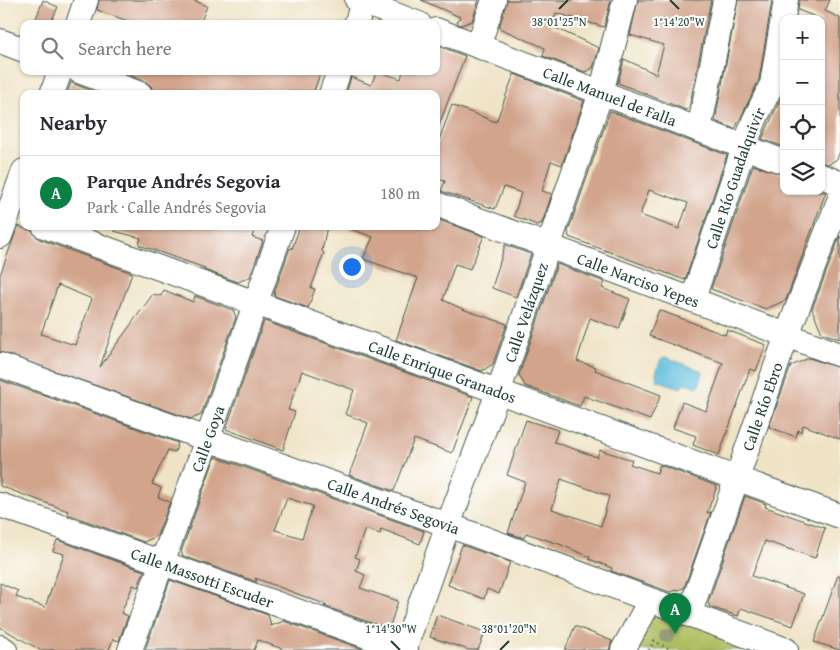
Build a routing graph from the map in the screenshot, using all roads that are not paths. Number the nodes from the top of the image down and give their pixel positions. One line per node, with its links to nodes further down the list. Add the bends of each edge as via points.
1 (86, 0): 7 (street)
2 (494, 0): 11 (street)
3 (625, 0): 19 (street, Calle Velázquez)
4 (725, 0): 20 (street)
5 (786, 0): 21 (street, Calle Río Guadalquivir, via 772,84)
6 (360, 6): 8 (street)
7 (79, 20)
8 (406, 20)
9 (440, 32): 11 (street, Calle Manuel de Falla)
10 (0, 41): 12 (street)
11 (478, 46): 19 (street, Calle Manuel de Falla)
12 (20, 48)
13 (59, 75): 16 (street)
14 (90, 75): 17 (street)
15 (338, 75): 18 (street)
16 (53, 90)
17 (129, 90)
18 (332, 90)
19 (601, 93): 20 (street, Calle Manuel de Falla); 32 (street, Calle Velázquez)
20 (699, 130): 21 (street, Calle Manuel de Falla)
21 (744, 147): 22 (street, Calle Manuel de Falla); 33 (street, Calle Río Guadalquivir)
22 (780, 160)
23 (825, 177): 24 (street)
24 (840, 183)
25 (20, 184): 28 (street)
26 (840, 198): 35 (street, Calle Río Ebro)
27 (440, 206): 32 (street, Calle Narciso Yepes)
28 (11, 214): 31 (street)
29 (55, 230): 34 (street, Calle Enrique Granados)
30 (282, 230): 34 (street, Calle Goya)
31 (0, 236)
32 (547, 246): 33 (street, Calle Narciso Yepes); 38 (street, Calle Velázquez)
33 (693, 299): 35 (street, Calle Narciso Yepes)
34 (255, 304): 38 (street, Calle Enrique Granados); 39 (street, Calle Goya)
35 (787, 335): 36 (street, Calle Narciso Yepes); 40 (street, Calle Río Ebro)
36 (840, 355)
37 (0, 365): 39 (street, Calle Andrés Segovia)
38 (498, 390): 40 (street, Calle Enrique Granados); 43 (street, Calle Velázquez)
39 (207, 440): 43 (street, Calle Andrés Segovia); 44 (street, Calle Goya)
40 (736, 477): 42 (street, Calle Enrique Granados); 46 (street, Calle Río Ebro)
41 (0, 505): 44 (street, Calle Massotti Escuder)
42 (840, 516)
43 (448, 525): 45 (street, Calle Andrés Segovia); 50 (street, Calle Velázquez)
44 (162, 563): 49 (street, Calle Goya); 50 (street, Calle Massotti Escuder)
45 (650, 601): 46 (street, Calle Andrés Segovia); 51 (street)
46 (689, 615): 52 (street, Calle Andrés Segovia)
47 (0, 648): 48 (street)
48 (4, 650)
49 (130, 650)
50 (405, 650)
51 (623, 650)
52 (786, 650)

